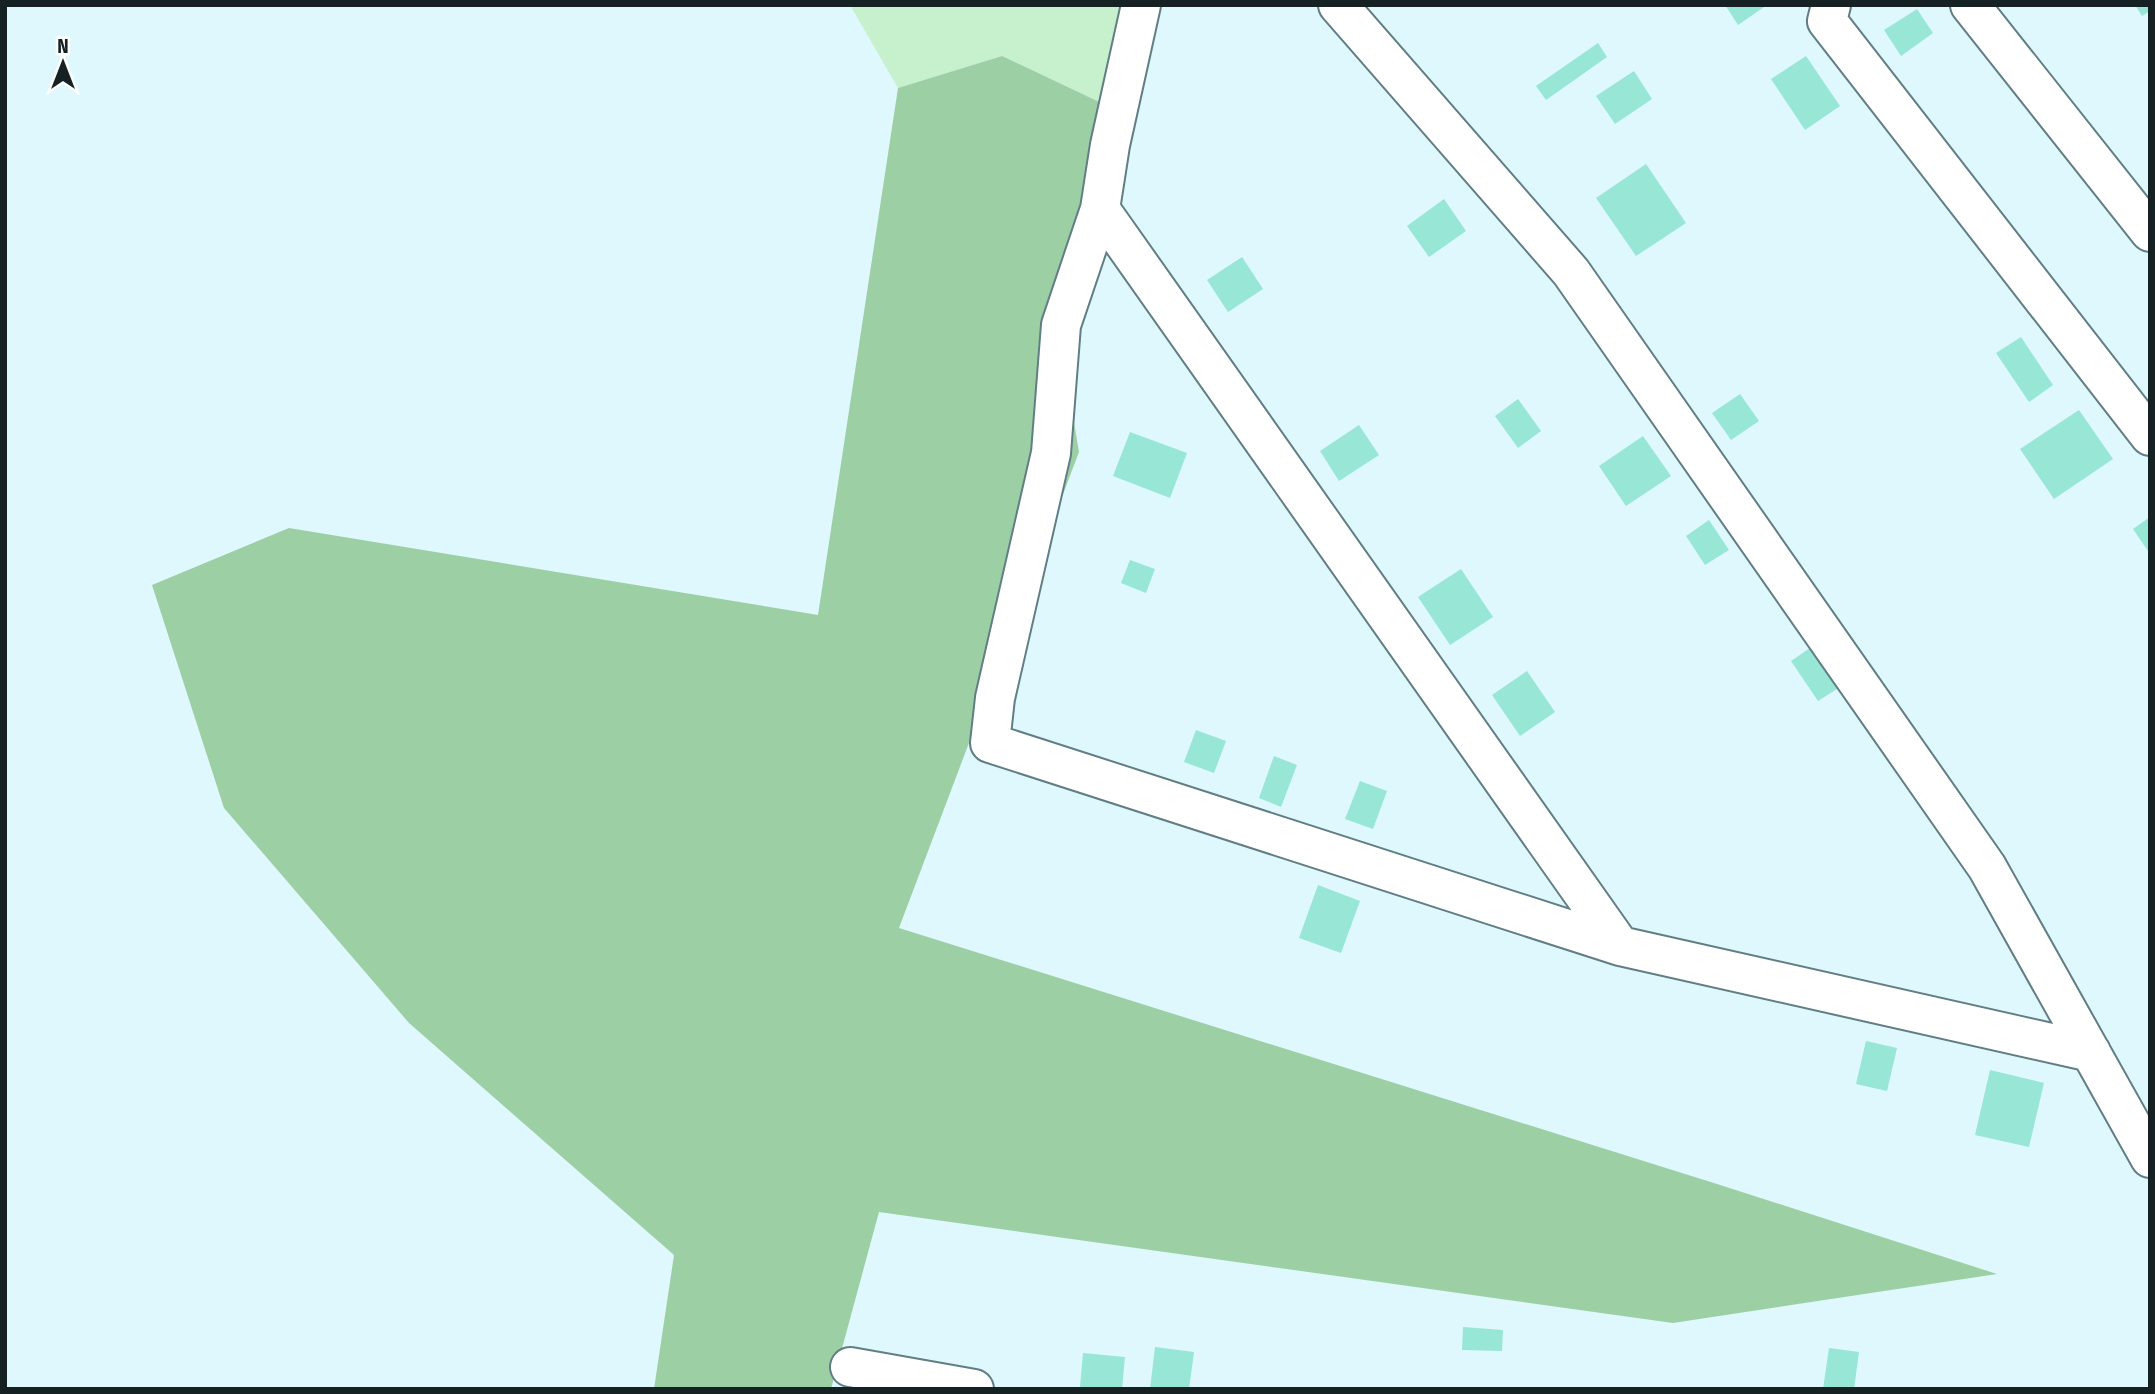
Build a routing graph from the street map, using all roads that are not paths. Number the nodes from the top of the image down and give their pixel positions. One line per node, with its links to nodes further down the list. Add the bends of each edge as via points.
1 (1141, 5): 5 (street)
2 (1338, 5): 9 (street, via 1571,272 1987,867)
3 (1831, 5): 7 (street, via 1827,21)
4 (1970, 5): 6 (street)
5 (1100, 209): 8 (street); 8 (street, via 1060,325 1051,453 995,698 990,743)
6 (2150, 232)
7 (2150, 436)
8 (1620, 946): 9 (street)
9 (2091, 1052): 10 (street)
10 (2150, 1158)
11 (850, 1367): 12 (street)
12 (974, 1389)

